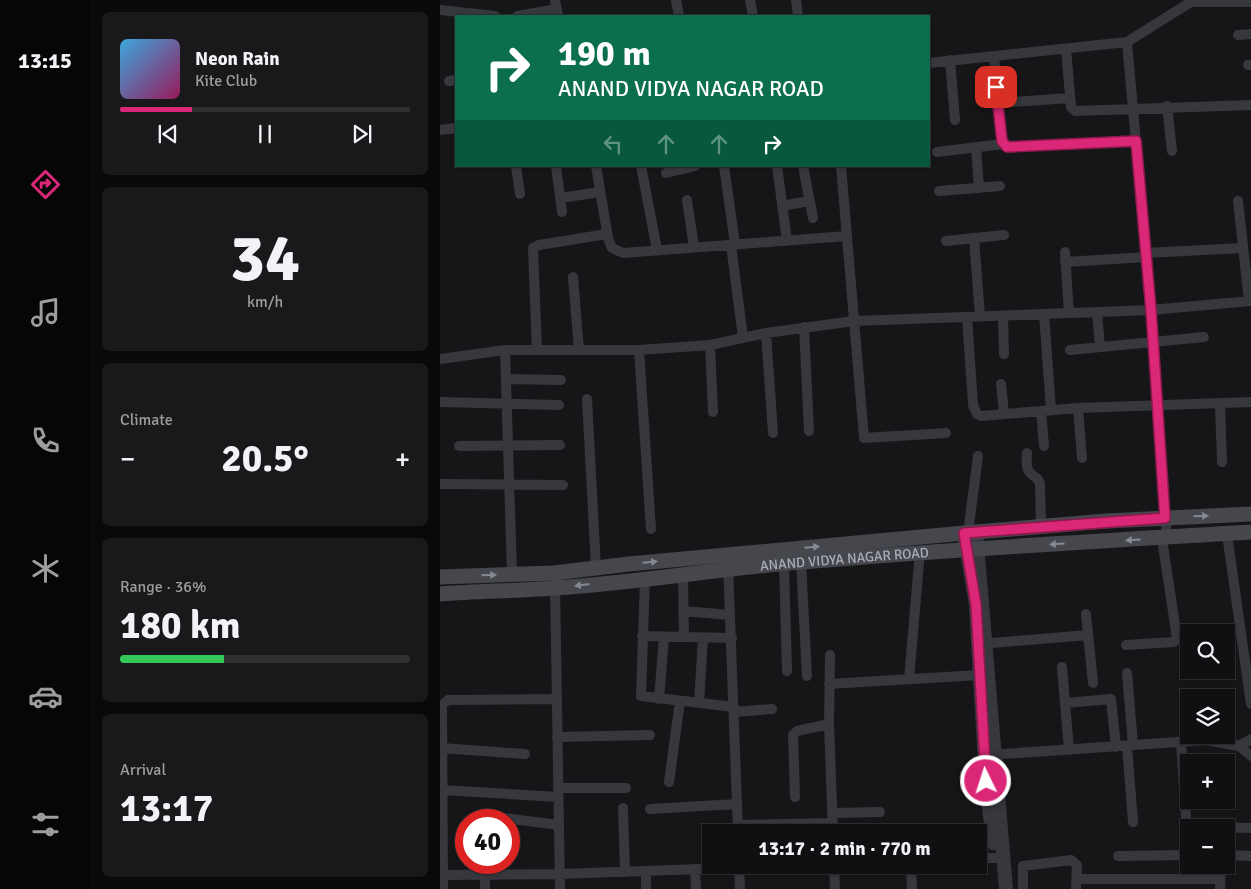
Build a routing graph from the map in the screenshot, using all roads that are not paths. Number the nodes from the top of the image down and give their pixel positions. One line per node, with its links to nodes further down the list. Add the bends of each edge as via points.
1 (676, 0): 10 (street)
2 (750, 0): 11 (street)
3 (796, 0): 12 (street)
4 (1193, 1): 5 (street); 15 (street)
5 (1251, 2)
6 (556, 8): 9 (street)
7 (440, 10): 8 (street)
8 (486, 15)
9 (522, 15)
10 (679, 15)
11 (753, 15)
12 (798, 15)
13 (1251, 34): 14 (street)
14 (1238, 35)
15 (1126, 42): 16 (street); 24 (street)
16 (1066, 48): 17 (street); 20 (street)
17 (994, 56): 18 (street); 21 (street)
18 (950, 60): 19 (street); 25 (street)
19 (930, 63)
20 (1070, 98): 21 (street); 24 (street, via 1072,110 1078,112)
21 (998, 103): 29 (street)
22 (1251, 105): 23 (street)
23 (1167, 106): 24 (street); 31 (street)
24 (1132, 107): 28 (street)
25 (955, 120)
26 (455, 128): 27 (street)
27 (440, 130)
28 (1136, 141): 29 (street, via 1011,148); 65 (street)
29 (1003, 144): 30 (street)
30 (976, 147): 32 (street); 44 (street)
31 (1172, 151)
32 (937, 152)
33 (516, 167): 47 (street)
34 (556, 167): 48 (street)
35 (596, 167): 46 (street)
36 (641, 167): 64 (street)
37 (691, 167): 42 (street)
38 (724, 167): 61 (street)
39 (777, 167): 52 (street)
40 (803, 167): 50 (street)
41 (840, 167): 57 (street)
42 (666, 173)
43 (1000, 186): 44 (street)
44 (979, 188): 45 (street)
45 (940, 191)
46 (600, 192): 48 (street); 55 (street)
47 (520, 194)
48 (560, 198): 53 (street)
49 (687, 200): 62 (street)
50 (809, 200): 52 (street); 54 (street)
51 (1238, 201): 63 (street)
52 (782, 206): 59 (street)
53 (562, 212)
54 (812, 218)
55 (607, 234): 64 (street, via 612,248 623,253); 84 (street, via 533,248)
56 (1004, 235): 58 (street)
57 (846, 236): 59 (street); 75 (street)
58 (974, 238): 60 (street); 72 (street)
59 (787, 241): 61 (street)
60 (946, 241)
61 (733, 245): 62 (street); 79 (street)
62 (694, 247): 64 (street)
63 (1243, 248): 65 (street); 67 (street)
64 (657, 250)
65 (1146, 255): 68 (street); 70 (street, via 1065,257)
66 (572, 277): 85 (street)
67 (1250, 301): 68 (street)
68 (1151, 310): 69 (street); 80 (street)
69 (1098, 312): 70 (street); 82 (street)
70 (1069, 313): 71 (street)
71 (1044, 314): 73 (street); 101 (street)
72 (980, 316): 73 (street); 74 (street)
73 (1002, 316): 88 (street)
74 (967, 317): 75 (street); 103 (street, via 975,411 981,416)
75 (854, 321): 76 (street); 106 (street, via 864,438)
76 (804, 327): 77 (street); 104 (street)
77 (766, 333): 79 (street); 105 (street)
78 (1204, 336): 80 (street)
79 (743, 338): 81 (street)
80 (1153, 340): 82 (street); 99 (street)
81 (710, 345): 86 (street); 102 (street)
82 (1100, 347): 87 (street)
83 (505, 350): 84 (street); 89 (street); 90 (street)
84 (537, 350): 85 (street)
85 (580, 350): 86 (street)
86 (639, 350): 121 (street)
87 (1070, 350)
88 (1004, 354)
89 (440, 359)
90 (506, 378): 91 (street); 96 (street)
91 (561, 380)
92 (1001, 384): 103 (street)
93 (587, 399): 131 (street)
94 (440, 402): 96 (street)
95 (1251, 402): 97 (street)
96 (507, 403): 98 (street); 107 (street)
97 (1220, 404): 99 (street); 114 (street)
98 (559, 405)
99 (1157, 406): 100 (street); 119 (street)
100 (1078, 408): 101 (street); 113 (street)
101 (1046, 410): 103 (street); 110 (street)
102 (713, 412)
103 (1004, 414)
104 (809, 431)
105 (773, 433)
106 (946, 433)
107 (508, 444): 108 (street); 109 (street); 117 (street)
108 (560, 445)
109 (458, 446)
110 (1044, 446)
111 (1027, 453): 120 (street, via 1026,469 1040,484)
112 (978, 456): 123 (street)
113 (1082, 458)
114 (1222, 462)
115 (440, 484): 117 (street)
116 (563, 485): 117 (street)
117 (510, 486): 134 (street)
118 (1251, 514): 119 (main road, ANAND VIDYA NAGAR ROAD, one-way to 118)
119 (1165, 518): 120 (main road, ANAND VIDYA NAGAR ROAD); 125 (street)
120 (1041, 527): 123 (main road, ANAND VIDYA NAGAR ROAD)
121 (651, 529)
122 (1251, 532): 124 (main road, ANAND VIDYA NAGAR ROAD)
123 (969, 533): 127 (street); 128 (main road, ANAND VIDYA NAGAR ROAD, one-way to 123)
124 (1227, 534): 125 (main road, ANAND VIDYA NAGAR ROAD); 164 (street)
125 (1164, 538): 127 (main road, ANAND VIDYA NAGAR ROAD, one-way to 127); 149 (street, via 1177,638 1174,642)
126 (920, 551): 127 (main road, ANAND VIDYA NAGAR ROAD); 129 (main road, ANAND VIDYA NAGAR ROAD); 156 (street)
127 (972, 551): 148 (street)
128 (728, 555): 131 (main road, ANAND VIDYA NAGAR ROAD, one-way to 128); 132 (street)
129 (801, 562): 130 (main road, ANAND VIDYA NAGAR ROAD); 155 (street)
130 (784, 564): 132 (main road, ANAND VIDYA NAGAR ROAD); 152 (street)
131 (596, 568): 137 (main road, ANAND VIDYA NAGAR ROAD)
132 (728, 570): 133 (main road, ANAND VIDYA NAGAR ROAD); 141 (street)
133 (682, 574): 136 (main road, ANAND VIDYA NAGAR ROAD); 139 (street)
134 (512, 575): 135 (main road, ANAND VIDYA NAGAR ROAD, one-way to 134); 137 (main road, ANAND VIDYA NAGAR ROAD)
135 (440, 577)
136 (645, 578): 137 (main road, ANAND VIDYA NAGAR ROAD, one-way to 137); 143 (street)
137 (555, 581): 138 (main road, ANAND VIDYA NAGAR ROAD); 159 (street)
138 (440, 594)
139 (684, 611): 141 (street); 145 (street)
140 (1086, 614): 142 (street)
141 (730, 616): 147 (street)
142 (1088, 635): 148 (street); 157 (street)
143 (642, 636): 144 (street); 160 (street, via 640,693 644,698)
144 (664, 637): 145 (street); 160 (street)
145 (684, 637): 146 (street)
146 (703, 638): 147 (street); 162 (street)
147 (732, 638): 165 (street)
148 (982, 644): 154 (street); 180 (street)
149 (1126, 645)
150 (830, 655): 158 (street)
151 (1062, 668): 163 (street)
152 (787, 671)
153 (1127, 673): 174 (street)
154 (979, 675): 156 (street); 180 (street)
155 (807, 676)
156 (909, 679): 158 (street)
157 (1093, 683)
158 (829, 684): 167 (street)
159 (556, 698): 169 (street); 177 (street, via 448,700 441,710)
160 (659, 699): 161 (street)
161 (680, 701): 162 (street); 183 (street)
162 (699, 703): 165 (street)
163 (1065, 703): 176 (street, via 1112,699); 178 (street)
164 (1251, 704)
165 (734, 709): 166 (street); 188 (street)
166 (772, 709)
167 (829, 724): 187 (street, via 797,731 793,735); 195 (street)
168 (650, 735): 169 (street)
169 (557, 737): 186 (street)
170 (1251, 739): 175 (street)
171 (1180, 742): 174 (street)
172 (1181, 744): 192 (street)
173 (1228, 744): 175 (street)
174 (1130, 746): 176 (street); 194 (street)
175 (1239, 746): 181 (street)
176 (1116, 747): 178 (street)
177 (441, 748): 179 (street); 182 (street)
178 (1069, 750): 180 (street)
179 (525, 754)
180 (989, 755): 206 (street); 229 (street)
181 (1251, 756)
182 (441, 765): 185 (street)
183 (669, 782)
184 (626, 788): 186 (street)
185 (442, 790): 186 (street); 215 (street)
186 (558, 793): 198 (street)
187 (795, 797)
188 (737, 804): 190 (street); 196 (street)
189 (623, 808): 210 (street)
190 (650, 809)
191 (880, 812): 195 (street)
192 (1186, 819)
193 (520, 820): 198 (street)
194 (1133, 822)
195 (833, 823): 197 (street)
196 (738, 824)
197 (817, 824)
198 (559, 825): 211 (street)
199 (1235, 827): 200 (street)
200 (1251, 828)
201 (1180, 855): 203 (street)
202 (1235, 855): 204 (street)
203 (1118, 856)
204 (1251, 856)
205 (987, 858): 206 (street)
206 (995, 858): 228 (street)
207 (695, 869): 208 (street); 209 (street); 224 (street)
208 (702, 869)
209 (646, 871): 210 (street); 223 (street)
210 (625, 872): 211 (street)
211 (560, 874): 216 (street); 222 (street)
212 (740, 874): 225 (street)
213 (834, 874): 226 (street)
214 (911, 874): 227 (street)
215 (442, 875): 216 (street); 220 (street)
216 (484, 875): 221 (street)
217 (1077, 884): 218 (street); 230 (street, via 1077,865 1071,860 1027,865 1022,870)
218 (1136, 884): 219 (street)
219 (1220, 884)
220 (444, 889)
221 (485, 889)
222 (560, 889)
223 (646, 889)
224 (696, 889)
225 (740, 889)
226 (835, 889)
227 (912, 889)
228 (997, 889)
229 (1006, 889)
230 (1023, 889)

